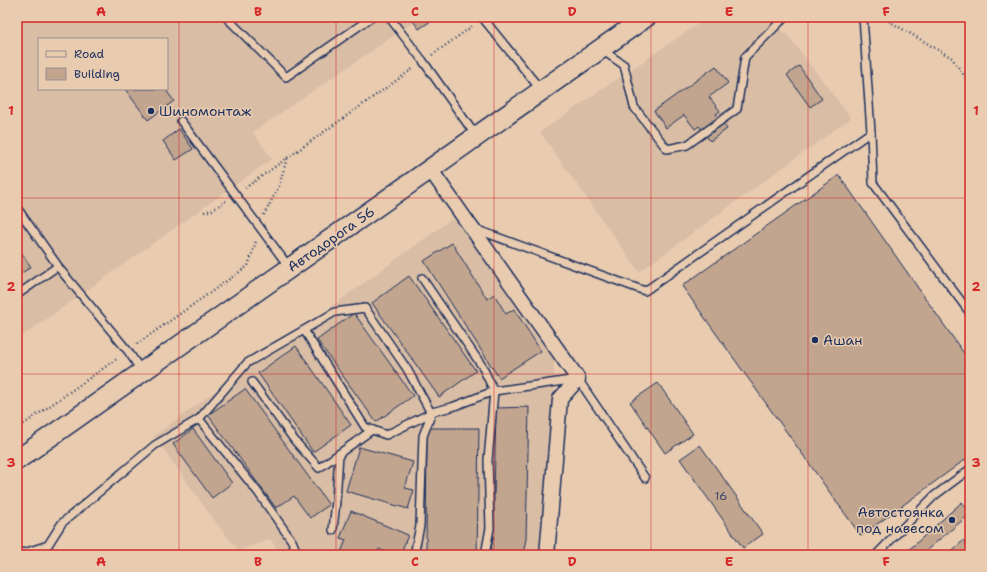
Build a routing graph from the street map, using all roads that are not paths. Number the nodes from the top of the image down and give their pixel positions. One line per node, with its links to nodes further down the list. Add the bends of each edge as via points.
1 (226, 17): 2 (lane, via 286,77)
2 (372, 17)
3 (389, 17): 12 (lane)
4 (646, 17): 8 (street, Автодорога 56)
5 (785, 17): 8 (lane, via 745,57 737,108 687,145 667,149 634,107 624,65)
6 (863, 17): 11 (lane)
7 (482, 18): 9 (lane)
8 (600, 49): 9 (street, Автодорога 56)
9 (542, 90): 12 (street, Автодорога 56)
10 (181, 121): 17 (lane)
11 (871, 132): 15 (lane, via 645,291); 20 (lane, via 873,183)
12 (476, 136): 13 (street, Автодорога 56)
13 (430, 169): 15 (street); 17 (street, Автодорога 56)
14 (17, 208): 16 (lane)
15 (471, 227): 23 (street)
16 (58, 266): 19 (lane); 22 (lane, via 128,350)
17 (290, 268): 22 (street, Автодорога 56)
18 (422, 278): 25 (lane, via 482,366)
19 (17, 295)
20 (970, 313)
21 (304, 330): 26 (lane, via 335,312 365,308 407,369); 27 (lane, via 248,363); 28 (lane, via 365,427)
22 (142, 372): 30 (street, Автодорога 56)
23 (578, 379): 25 (lane); 32 (lane); 38 (street, via 560,399)
24 (252, 382): 29 (lane, via 295,441 319,468)
25 (494, 391): 26 (lane); 37 (lane, via 488,460 490,528)
26 (431, 413): 28 (lane, via 386,435); 36 (lane, via 423,436 420,526)
27 (199, 419): 34 (lane, via 155,445 62,523 48,545 24,553); 35 (lane, via 258,491 292,541)
28 (372, 430): 29 (lane)
29 (339, 454): 33 (lane)
30 (17, 460)
31 (970, 469): 39 (lane, via 934,496)
32 (645, 478)
33 (333, 530)
34 (17, 551)
35 (298, 555)
36 (414, 555)
37 (485, 555)
38 (546, 555)
39 (876, 555)

